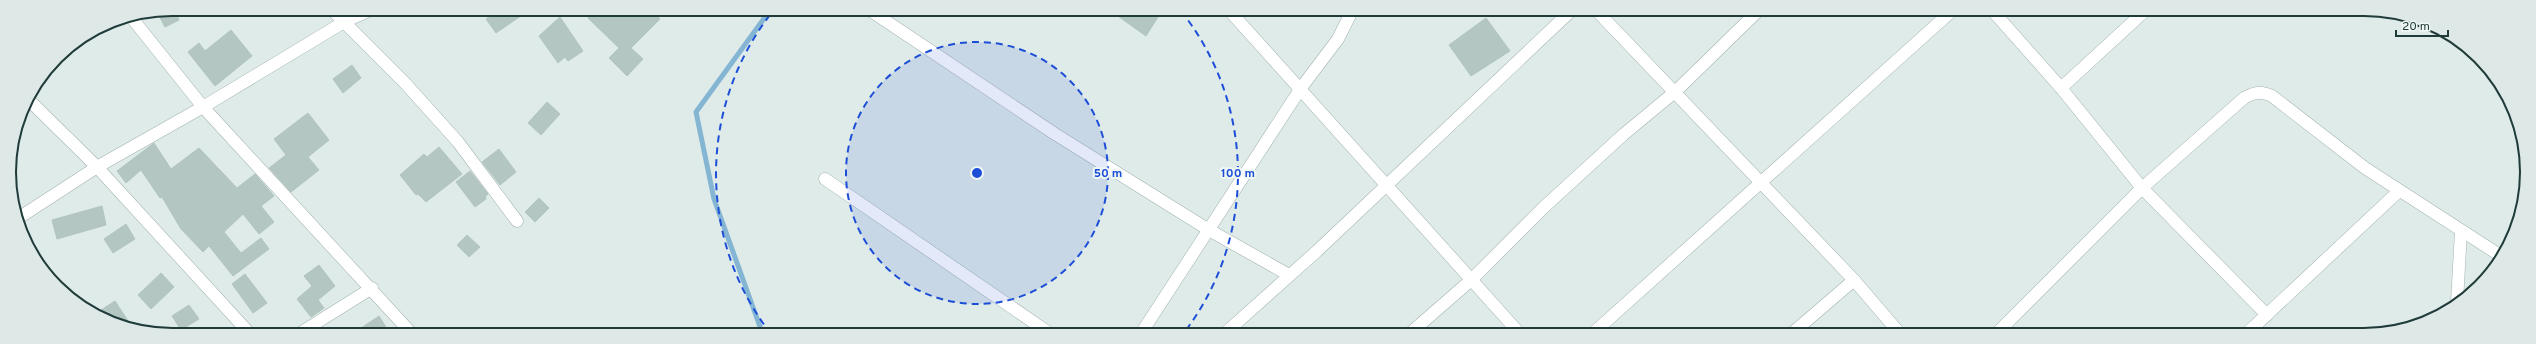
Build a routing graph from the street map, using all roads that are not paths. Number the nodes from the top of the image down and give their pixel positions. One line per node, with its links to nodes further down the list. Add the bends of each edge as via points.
1 (338, 16): 13 (street)
2 (357, 16): 13 (street)
3 (879, 16): 27 (street, via 982,86)
4 (1234, 16): 14 (street)
5 (1350, 16): 14 (street, via 1338,39)
6 (1566, 16): 22 (street)
7 (1602, 16): 16 (street)
8 (1753, 16): 16 (street)
9 (1946, 16): 21 (street)
10 (1997, 16): 15 (street)
11 (2139, 16): 15 (street)
12 (134, 21): 18 (street)
13 (344, 22): 18 (street); 26 (street, via 405,83 458,142)
14 (1301, 88): 22 (street); 27 (street)
15 (2062, 88): 23 (street)
16 (1676, 91): 21 (street); 32 (street, via 1624,134 1543,208)
17 (32, 103): 19 (street)
18 (203, 107): 19 (street); 33 (street)
19 (97, 167): 25 (street); 36 (street)
20 (825, 179): 39 (street)
21 (1761, 183): 31 (street); 44 (street)
22 (1386, 184): 30 (street, via 1317,251); 32 (street)
23 (2142, 188): 24 (street, via 2244,98 2262,92 2272,96); 35 (street); 47 (street)
24 (2399, 191): 28 (street); 35 (street)
25 (22, 216)
26 (517, 221)
27 (1209, 230): 30 (street); 40 (street)
28 (2461, 231): 29 (street); 34 (street)
29 (2497, 254)
30 (1289, 274): 41 (street)
31 (1854, 280): 45 (street); 46 (street)
32 (1470, 281): 42 (street); 43 (street)
33 (372, 288): 37 (street); 38 (street)
34 (2457, 297)
35 (2267, 315): 48 (street)
36 (245, 328)
37 (308, 328)
38 (407, 328)
39 (1042, 328)
40 (1145, 328)
41 (1231, 328)
42 (1416, 328)
43 (1514, 328)
44 (1599, 328)
45 (1798, 328)
46 (1895, 328)
47 (2002, 328)
48 (2253, 328)

